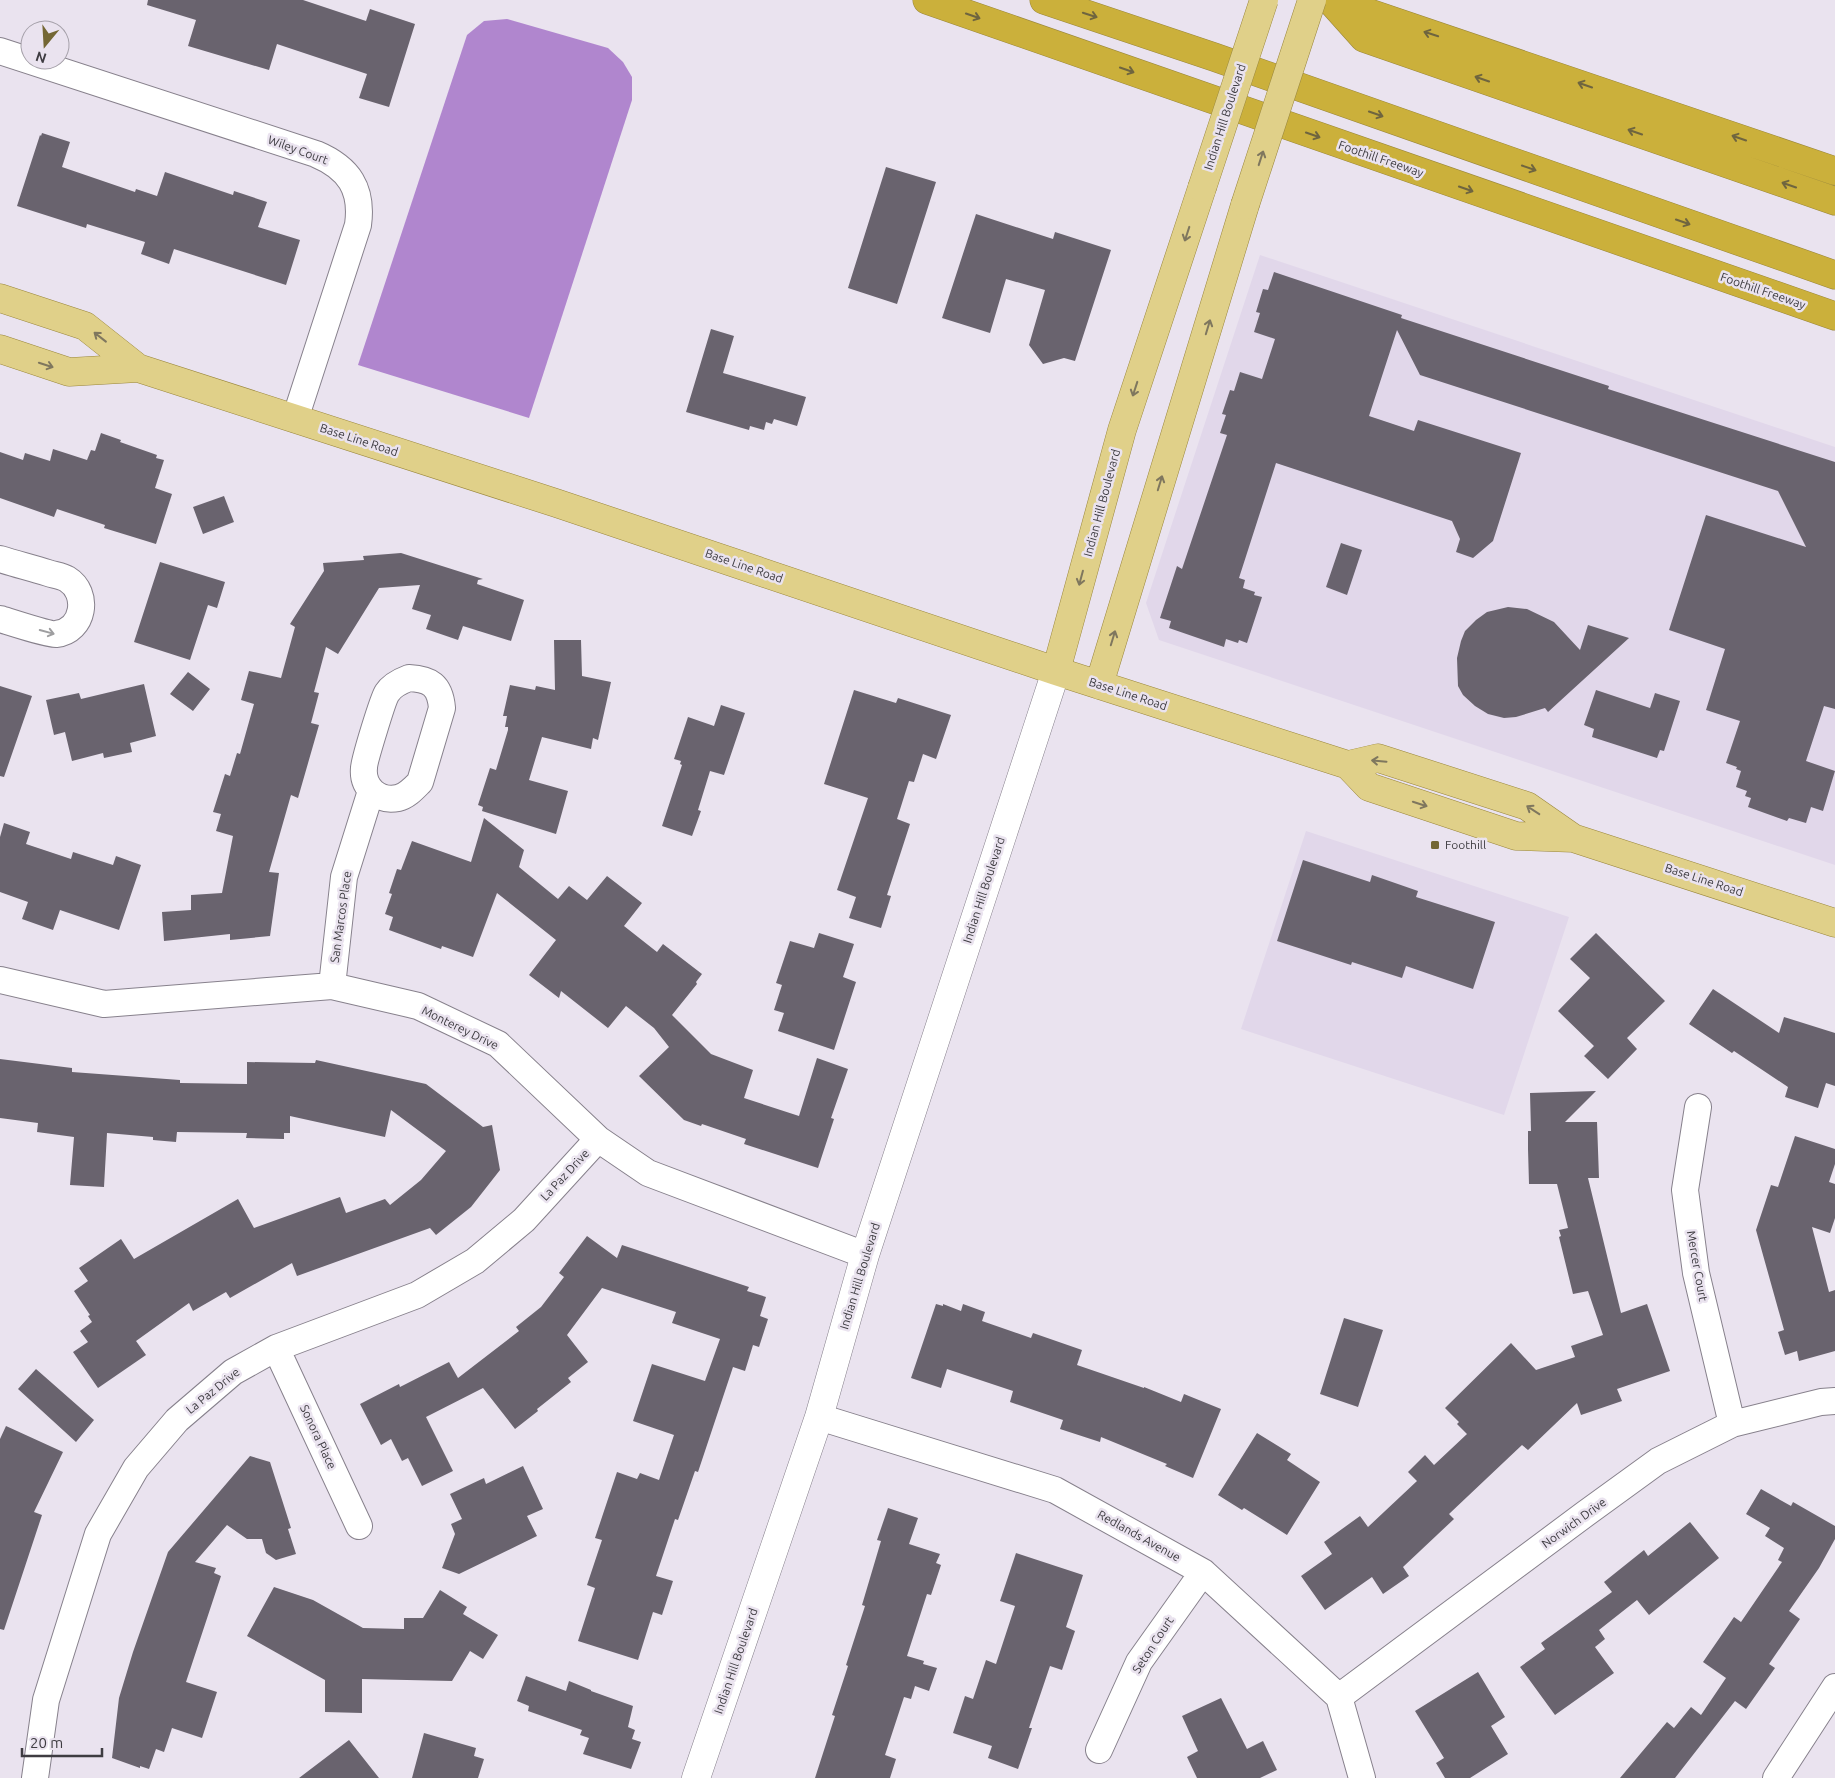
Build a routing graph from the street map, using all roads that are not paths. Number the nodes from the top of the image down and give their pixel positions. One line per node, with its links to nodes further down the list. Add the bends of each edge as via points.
1 (927, 0): 11 (highway, Foothill Freeway, one-way to 11)
2 (1044, 0): 9 (highway, one-way to 9)
3 (1264, 0): 17 (main road, Indian Hill Boulevard, one-way to 17, bridge, via 1122,430)
4 (1312, 0): 18 (main road, one-way to 4, bridge, via 1245,205)
5 (1330, 0): 7 (highway, one-way to 5); 8 (highway, one-way to 5, via 1364,38)
6 (0, 51): 14 (street, Wiley Court, via 316,154 335,164 350,179 359,201 358,225)
7 (1835, 170)
8 (1835, 201)
9 (1835, 275)
10 (0, 298): 13 (main road, Base Line Road, one-way to 10, via 85,326)
11 (1835, 316)
12 (0, 350): 13 (main road, Base Line Road, one-way to 13, via 69,372)
13 (138, 368): 14 (main road, Base Line Road)
14 (295, 419): 17 (main road, Base Line Road, via 566,506)
15 (0, 559): 16 (street, one-way to 15, via 55,635 68,630 77,622 81,612 76,588 66,579)
16 (0, 619)
17 (1056, 671): 18 (main road, Base Line Road); 25 (street, Indian Hill Boulevard)
18 (1099, 685): 20 (main road, Base Line Road, via 1348,765 1378,758 1527,806 1573,838)
19 (370, 791): 22 (street, San Marcos Place, via 344,877)
20 (1835, 923)
21 (0, 980): 22 (street, Monterey Drive, via 104,1004)
22 (332, 986): 24 (street, Monterey Drive, via 418,1006 498,1044)
23 (1698, 1106): 29 (street, Mercer Court, via 1685,1190 1696,1272)
24 (598, 1139): 25 (street, Monterey Drive, via 648,1173); 26 (street, La Paz Drive, via 524,1220 475,1261 417,1295)
25 (865, 1254): 28 (street, Indian Hill Boulevard)
26 (276, 1348): 30 (street, Sonora Place); 35 (street, La Paz Drive, via 233,1372 177,1420 136,1468 98,1534 46,1700)
27 (1835, 1401): 29 (street, Norwich Drive)
28 (819, 1417): 31 (street, Redlands Avenue, via 1054,1490); 36 (street, Indian Hill Boulevard)
29 (1732, 1424): 33 (street, Norwich Drive, via 1658,1461)
30 (359, 1526)
31 (1203, 1572): 33 (street, Redlands Avenue); 34 (street, Seton Court, via 1139,1662)
32 (1835, 1687): 38 (street)
33 (1339, 1697): 37 (street)
34 (1099, 1750)
35 (35, 1778)
36 (696, 1778)
37 (1362, 1778)
38 (1776, 1778)

